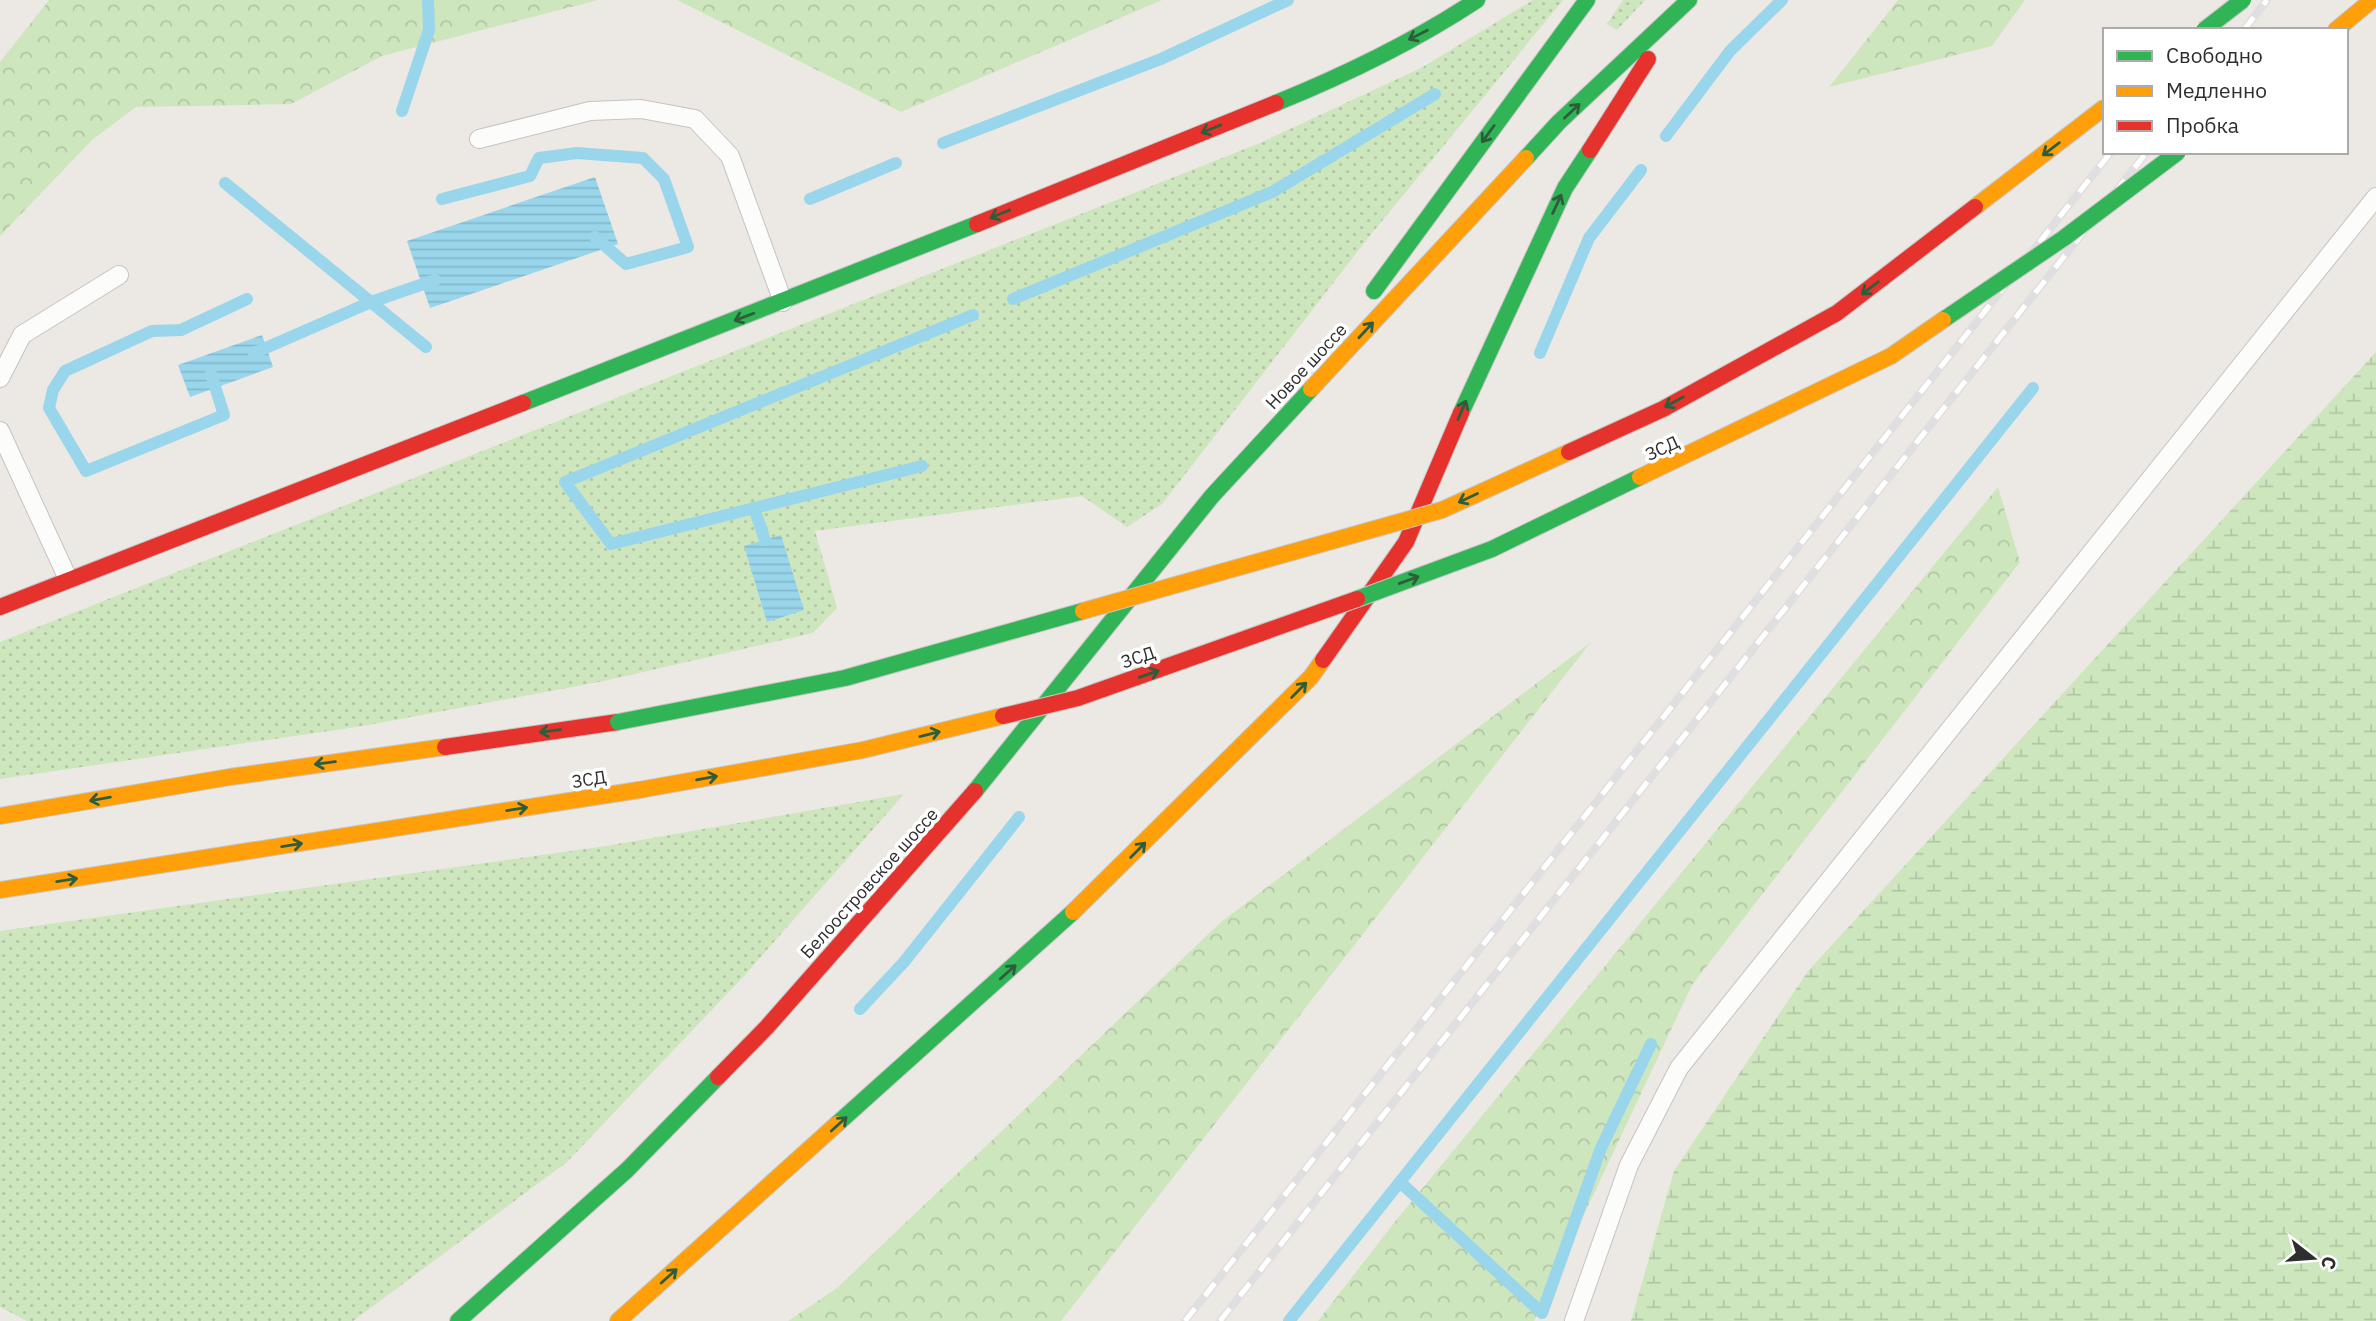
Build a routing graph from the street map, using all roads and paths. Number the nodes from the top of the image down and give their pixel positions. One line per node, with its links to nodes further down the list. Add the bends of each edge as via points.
1 (1477, 0): 14 (main road, one-way to 14, via 1311,89)
2 (1587, 0): 13 (main road, one-way to 13)
3 (2243, 0): 6 (main road, bridge)
4 (2372, 0): 7 (main road)
5 (1685, 4): 18 (main road, Новое шоссе, one-way to 5, via 1559,122); 24 (main road, one-way to 5, via 1089,898 1311,677 1406,542 1565,188)
6 (2207, 28)
7 (2338, 28)
8 (2103, 109): 21 (main road, ЗСД, one-way to 21, bridge, via 1837,313 1663,409 1442,510 845,678 618,722 230,777)
9 (479, 139): 14 (lane, via 590,111 641,108 695,119 730,156)
10 (2176, 154): 22 (main road, ЗСД, one-way to 10, bridge, via 639,790 863,750 1078,698 1492,549 1891,356 2064,238)
11 (2376, 197): 25 (lane, via 1679,1068 1629,1165)
12 (120, 275): 16 (lane, via 22,335)
13 (1367, 300)
14 (783, 302): 19 (main road, one-way to 19)
15 (1350, 323): 18 (main road, Новое шоссе)
16 (0, 378)
17 (0, 431): 19 (lane)
18 (1269, 434): 23 (main road, Белоостровское шоссе, via 1212,496 946,827 767,1027 627,1170)
19 (68, 579): 20 (main road)
20 (0, 607)
21 (0, 816)
22 (0, 890)
23 (458, 1321)
24 (618, 1321)
25 (1574, 1321)

